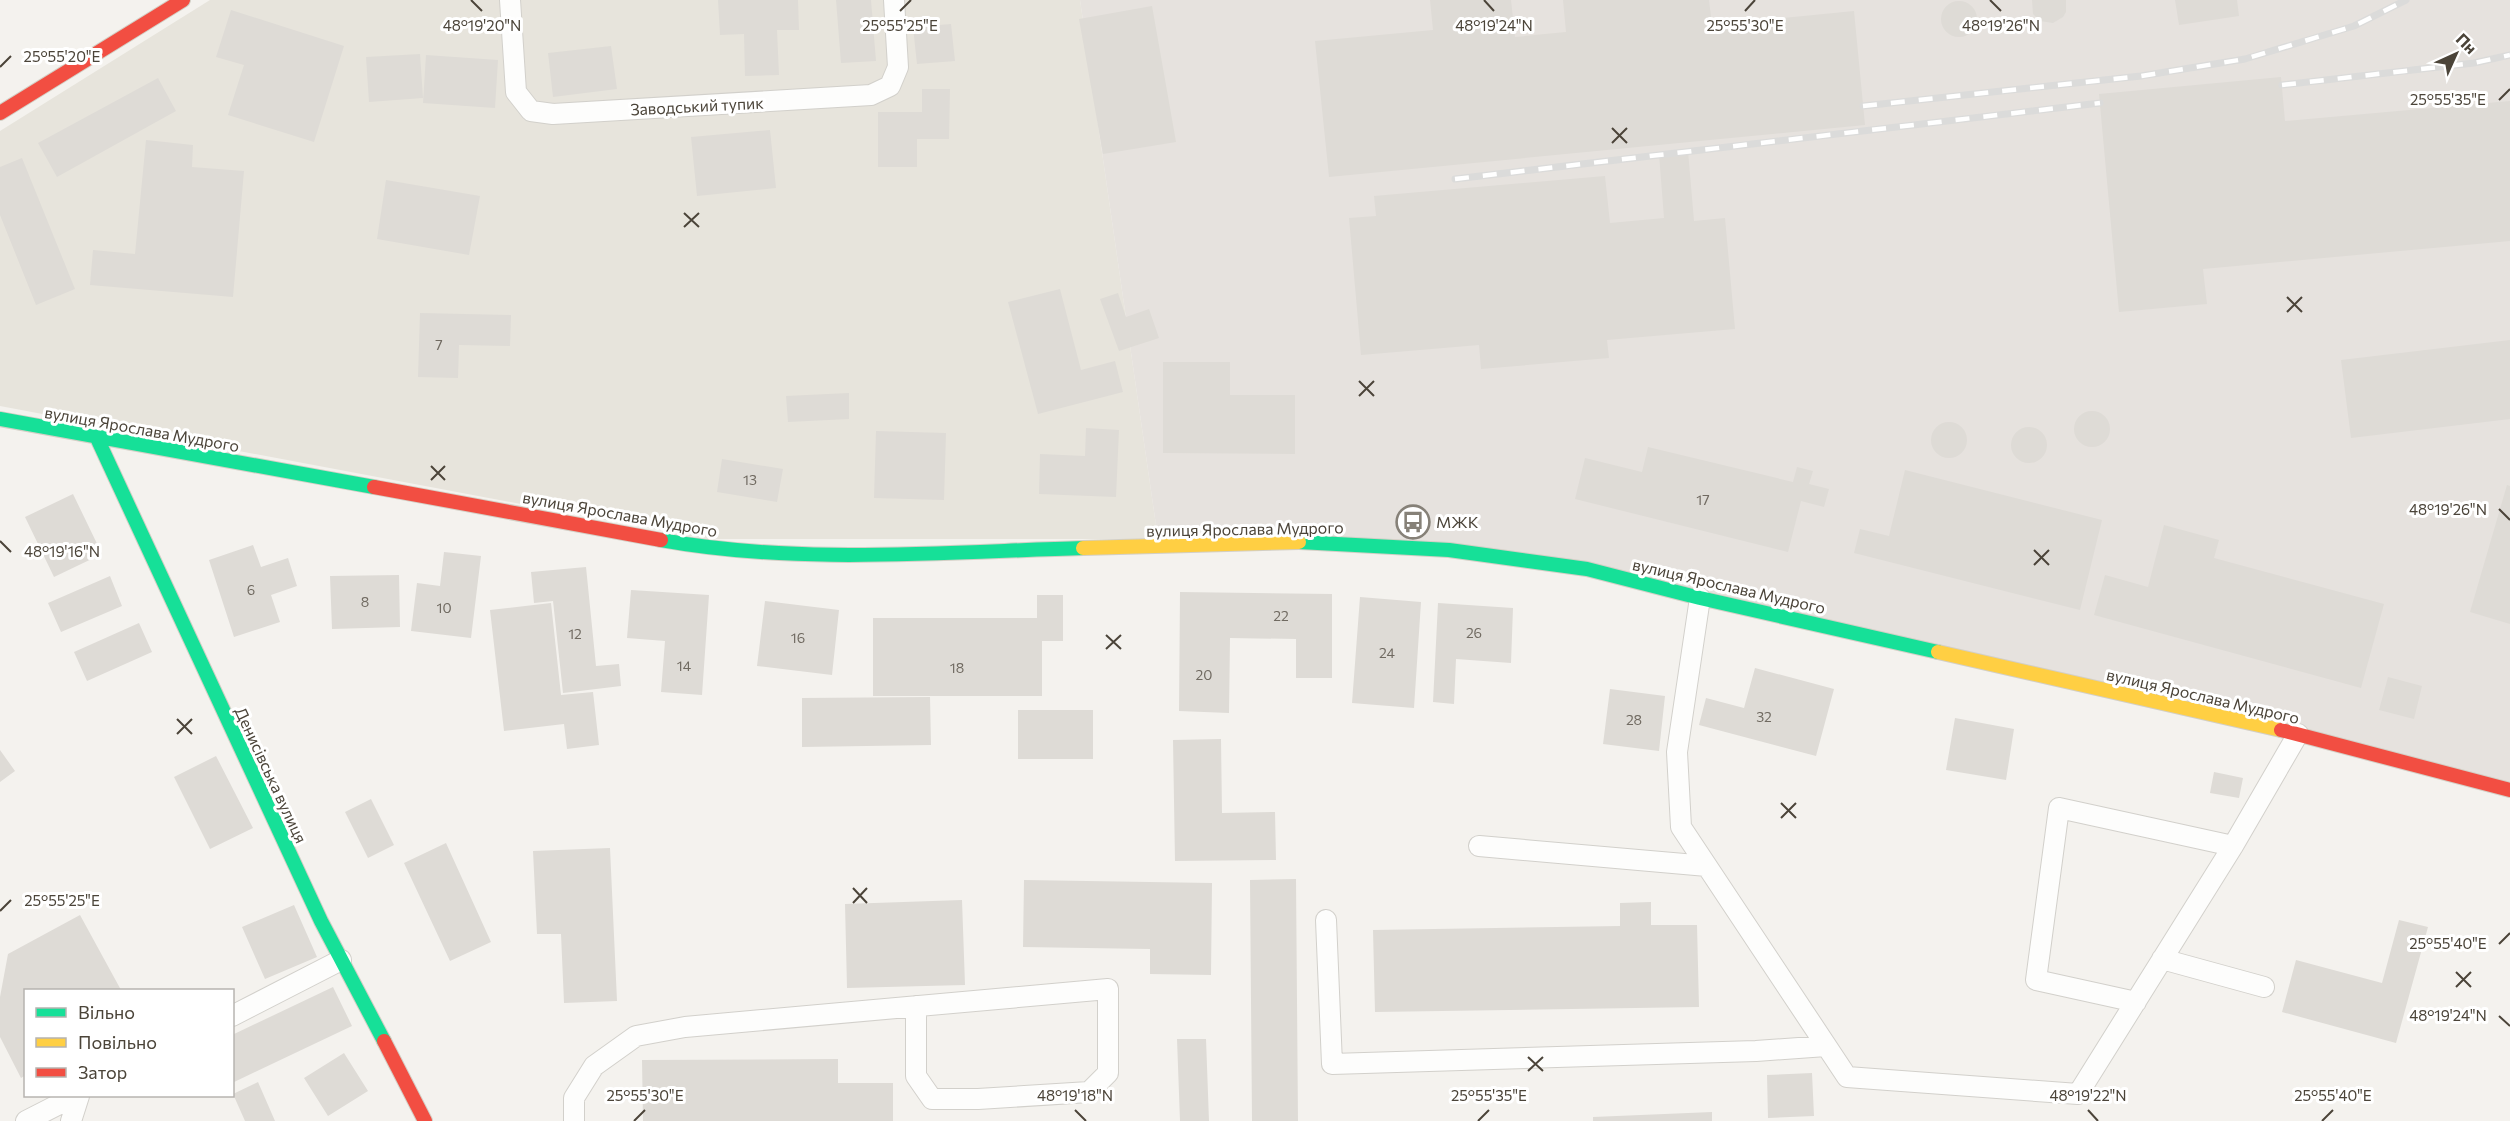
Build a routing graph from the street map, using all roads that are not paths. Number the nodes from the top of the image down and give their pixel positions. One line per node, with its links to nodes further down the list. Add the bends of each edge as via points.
1 (183, 0): 4 (main road)
2 (510, 0): 3 (lane, Заводський тупик, via 516,92 531,111 554,114 871,96 890,86 898,67)
3 (894, 0)
4 (0, 113)
5 (0, 419): 6 (main road, вулиця Ярослава Мудрого)
6 (97, 438): 7 (main road, вулиця Ярослава Мудрого, via 705,548 852,555 1306,542 1449,550 1587,568); 15 (main road, Денисівська вулиця)
7 (1700, 598): 8 (main road, вулиця Ярослава Мудрого); 12 (lane, via 1677,752 1681,827)
8 (2298, 734): 9 (main road, вулиця Ярослава Мудрого); 11 (lane)
9 (2510, 790)
10 (1479, 846): 12 (lane)
11 (2233, 846): 14 (lane); 17 (lane, via 2059,808 2036,980)
12 (1707, 866): 20 (lane)
13 (1326, 920): 20 (lane, via 1332,1064 1756,1052)
14 (2162, 959): 16 (lane); 17 (lane)
15 (341, 960): 19 (lane); 25 (main road, Денисівська вулиця)
16 (2264, 987)
17 (2136, 1002): 20 (lane, via 2078,1094 1847,1077)
18 (916, 1006): 18 (lane, via 1108,989 1108,1073 1089,1092 932,1099 916,1076); 26 (lane, via 685,1027 636,1036 594,1066 574,1098)
19 (234, 1015)
20 (1826, 1046)
21 (73, 1097): 23 (lane)
22 (77, 1097): 24 (lane)
23 (26, 1121)
24 (71, 1121)
25 (426, 1121)
26 (574, 1121)

